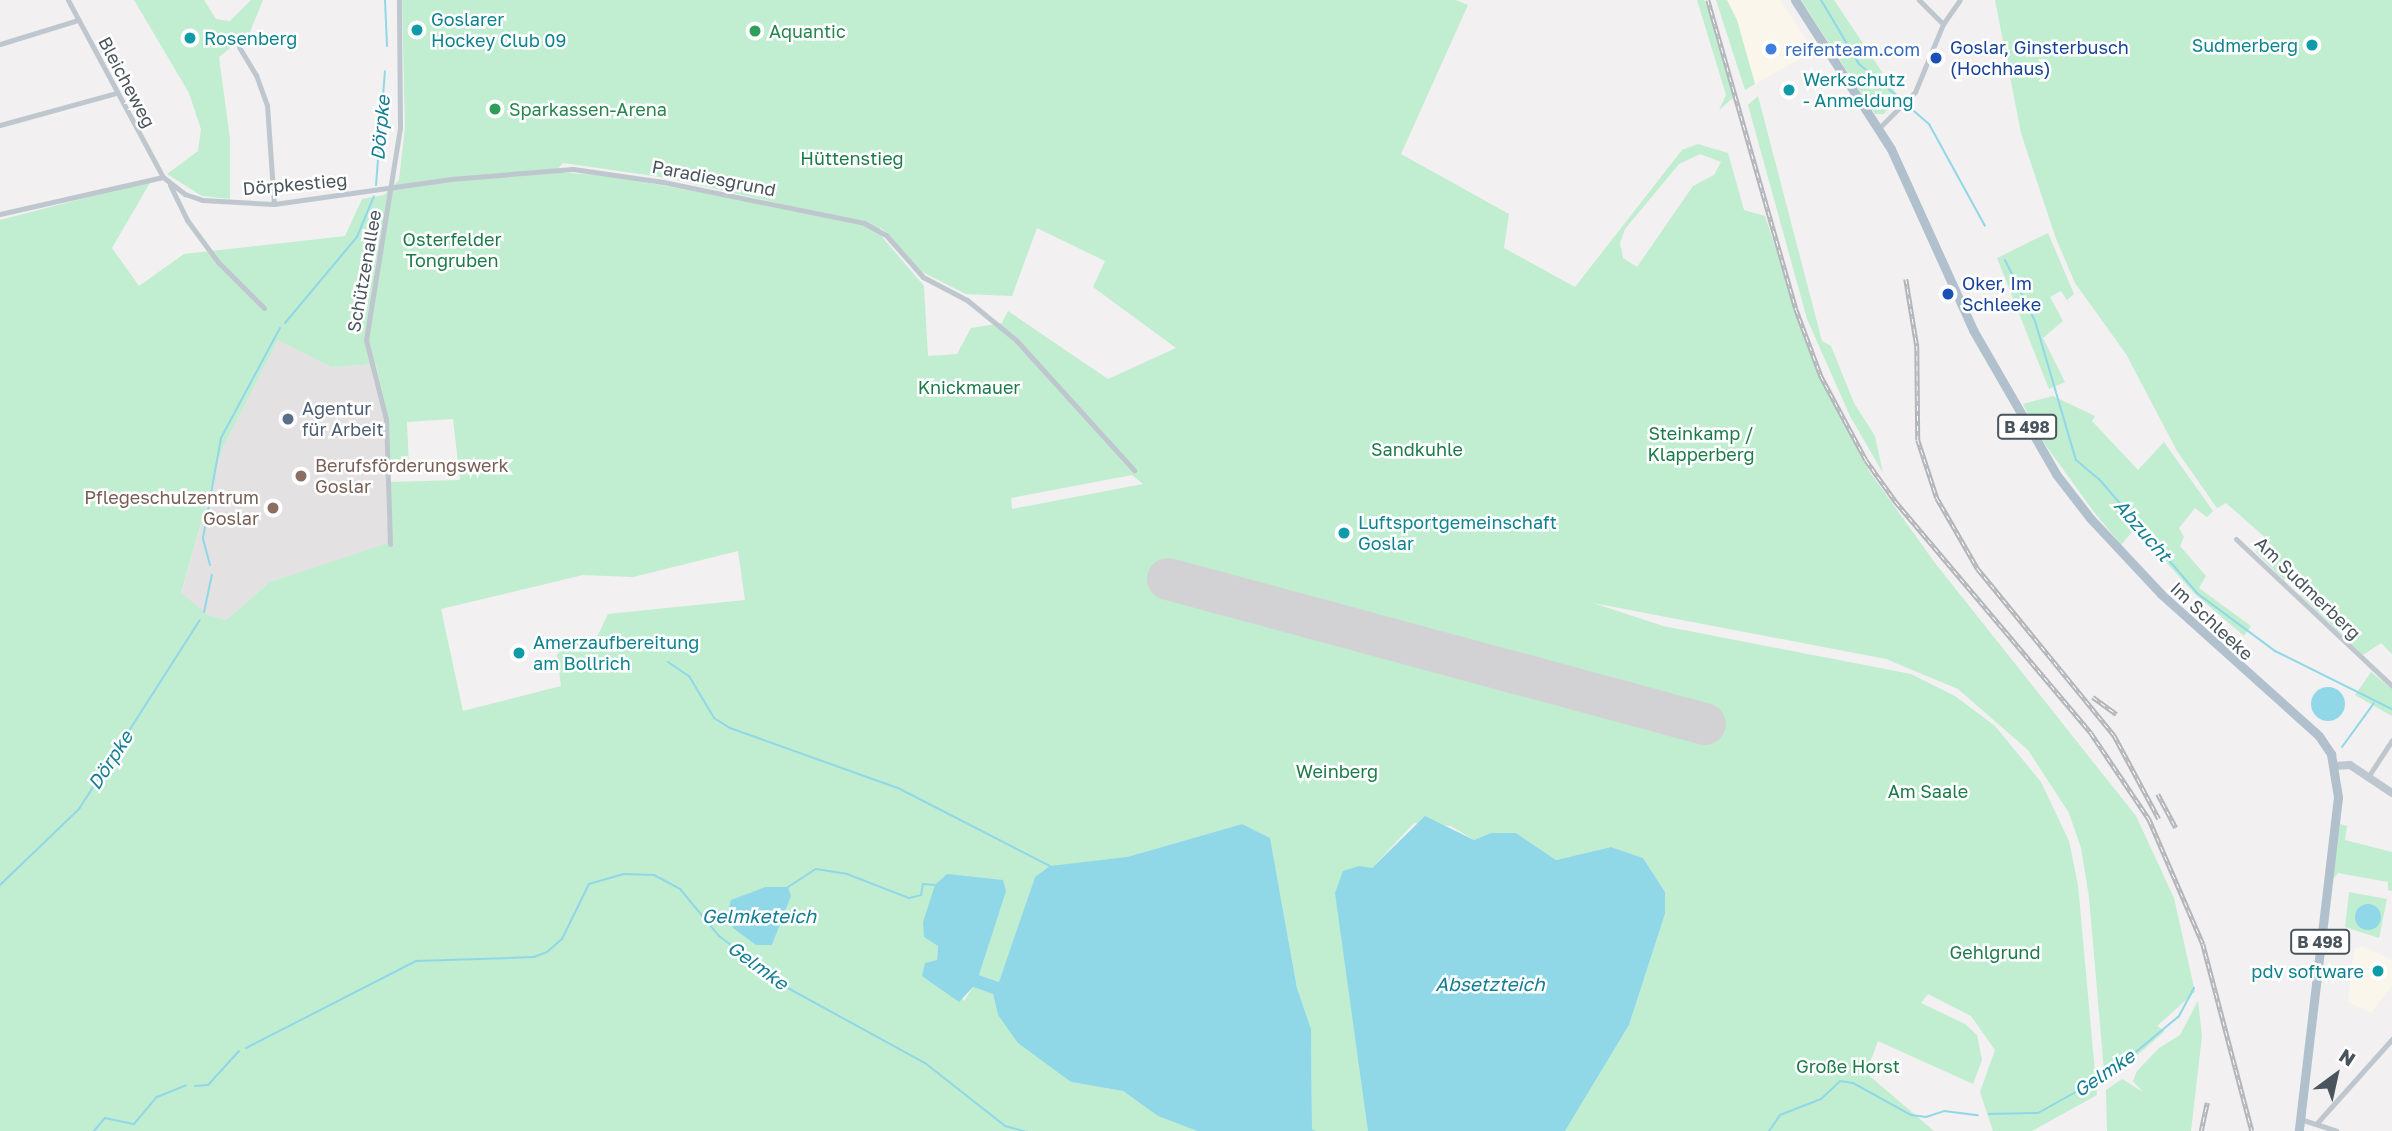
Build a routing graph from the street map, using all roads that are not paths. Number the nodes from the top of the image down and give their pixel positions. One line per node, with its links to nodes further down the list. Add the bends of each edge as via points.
1 (68, 0): 6 (street, Bleicheweg)
2 (399, 0): 15 (street, Schützenallee, via 400,127)
3 (1794, 0): 12 (main road, Im Schleeke / B 498)
4 (1919, 0): 7 (street)
5 (1960, 0): 7 (street)
6 (78, 20): 8 (street); 10 (street, Bleicheweg)
7 (1943, 24): 12 (street, via 1910,98)
8 (0, 44)
9 (239, 47): 16 (street, via 267,105)
10 (116, 93): 11 (street); 13 (street, Bleicheweg)
11 (0, 125)
12 (1878, 129): 24 (main road, Im Schleeke / B 498, via 1985,353 2056,474 2090,518 2196,630 2319,736)
13 (163, 177): 14 (street, Dörpkestieg); 17 (street)
14 (170, 185): 16 (street, Dörpkestieg, via 202,200); 18 (street, via 187,220 218,262)
15 (393, 186): 16 (street, Dörpkestieg); 19 (street, Paradiesgrund, via 573,169 663,182 864,223 886,234 923,277 967,300 993,322 1057,381); 21 (street, Schützenallee, via 366,340 386,419)
16 (274, 204)
17 (0, 214)
18 (264, 308)
19 (1134, 470)
20 (2236, 539): 22 (street, Am Sudmerberg)
21 (390, 544)
22 (2392, 686)
23 (2392, 740): 25 (street)
24 (2335, 766): 25 (main road, via 2350,765); 28 (main road, Im Schleeke / B 498, via 2338,796)
25 (2368, 777): 26 (main road)
26 (2392, 793)
27 (2392, 1038): 29 (street)
28 (2300, 1119): 29 (street); 30 (main road, B 498)
29 (2317, 1123): 31 (street)
30 (2299, 1131)
31 (2336, 1131)

